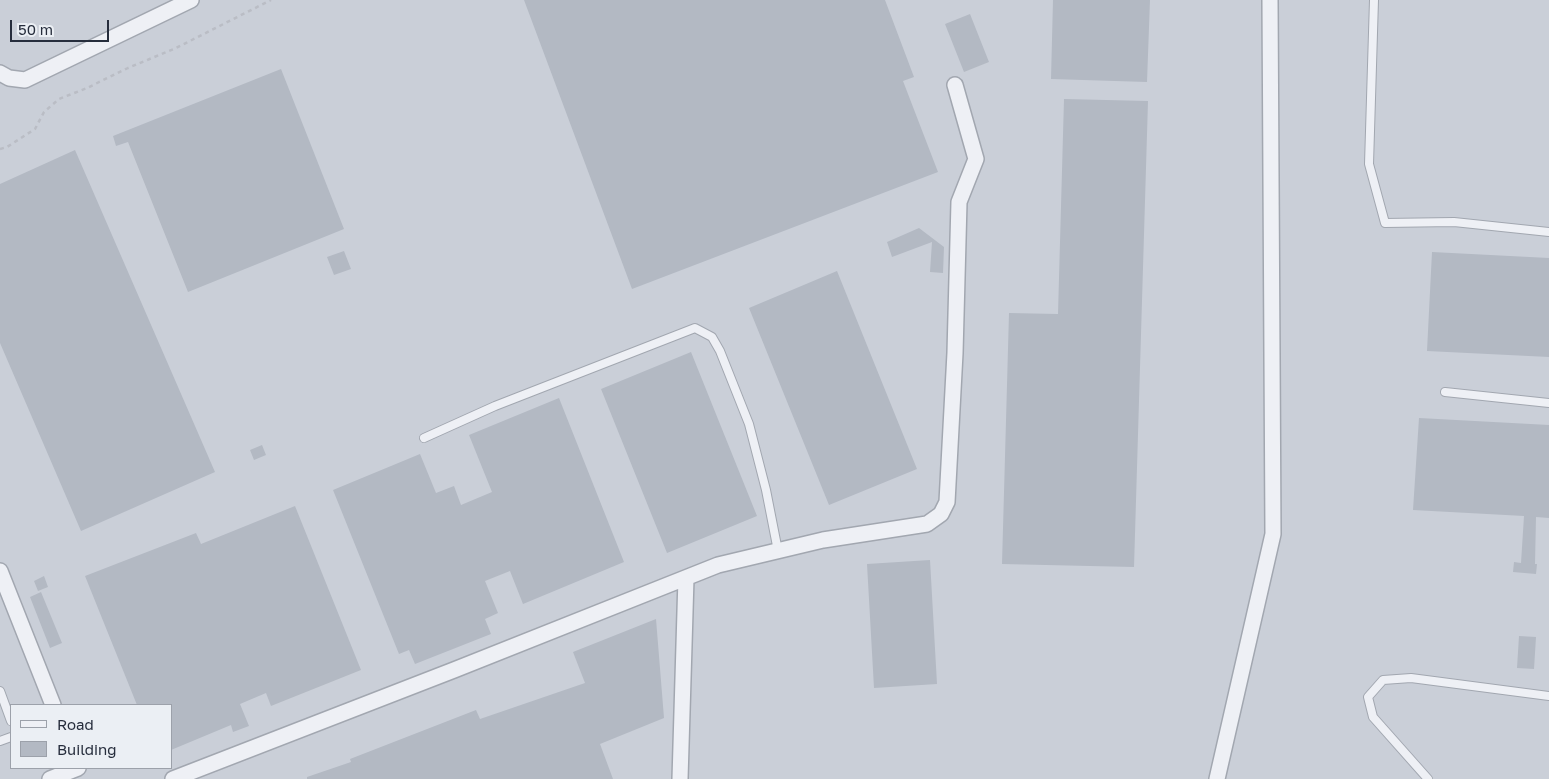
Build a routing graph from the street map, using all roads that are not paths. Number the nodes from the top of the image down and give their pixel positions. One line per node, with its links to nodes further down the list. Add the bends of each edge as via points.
1 (192, 0): 4 (street, via 25,80)
2 (1270, 0): 21 (street, via 1273,534)
3 (1374, 0): 6 (lane, via 1369,164 1385,223 1454,222)
4 (0, 73)
5 (955, 85): 10 (street, via 976,159 960,202 947,502 941,514 927,524 823,540)
6 (1549, 232)
7 (1445, 392): 8 (lane)
8 (1549, 403)
9 (424, 438): 10 (lane, via 495,406 695,328 712,336 749,424)
10 (778, 551): 12 (street, via 718,565)
11 (0, 571): 15 (street)
12 (686, 578): 19 (street); 20 (street)
13 (0, 691): 16 (lane)
14 (1549, 696): 22 (lane, via 1411,678 1383,680 1368,697 1373,717)
15 (53, 704)
16 (10, 718)
17 (75, 769): 18 (street)
18 (50, 779)
19 (172, 779)
20 (680, 779)
21 (1217, 779)
22 (1428, 779)

